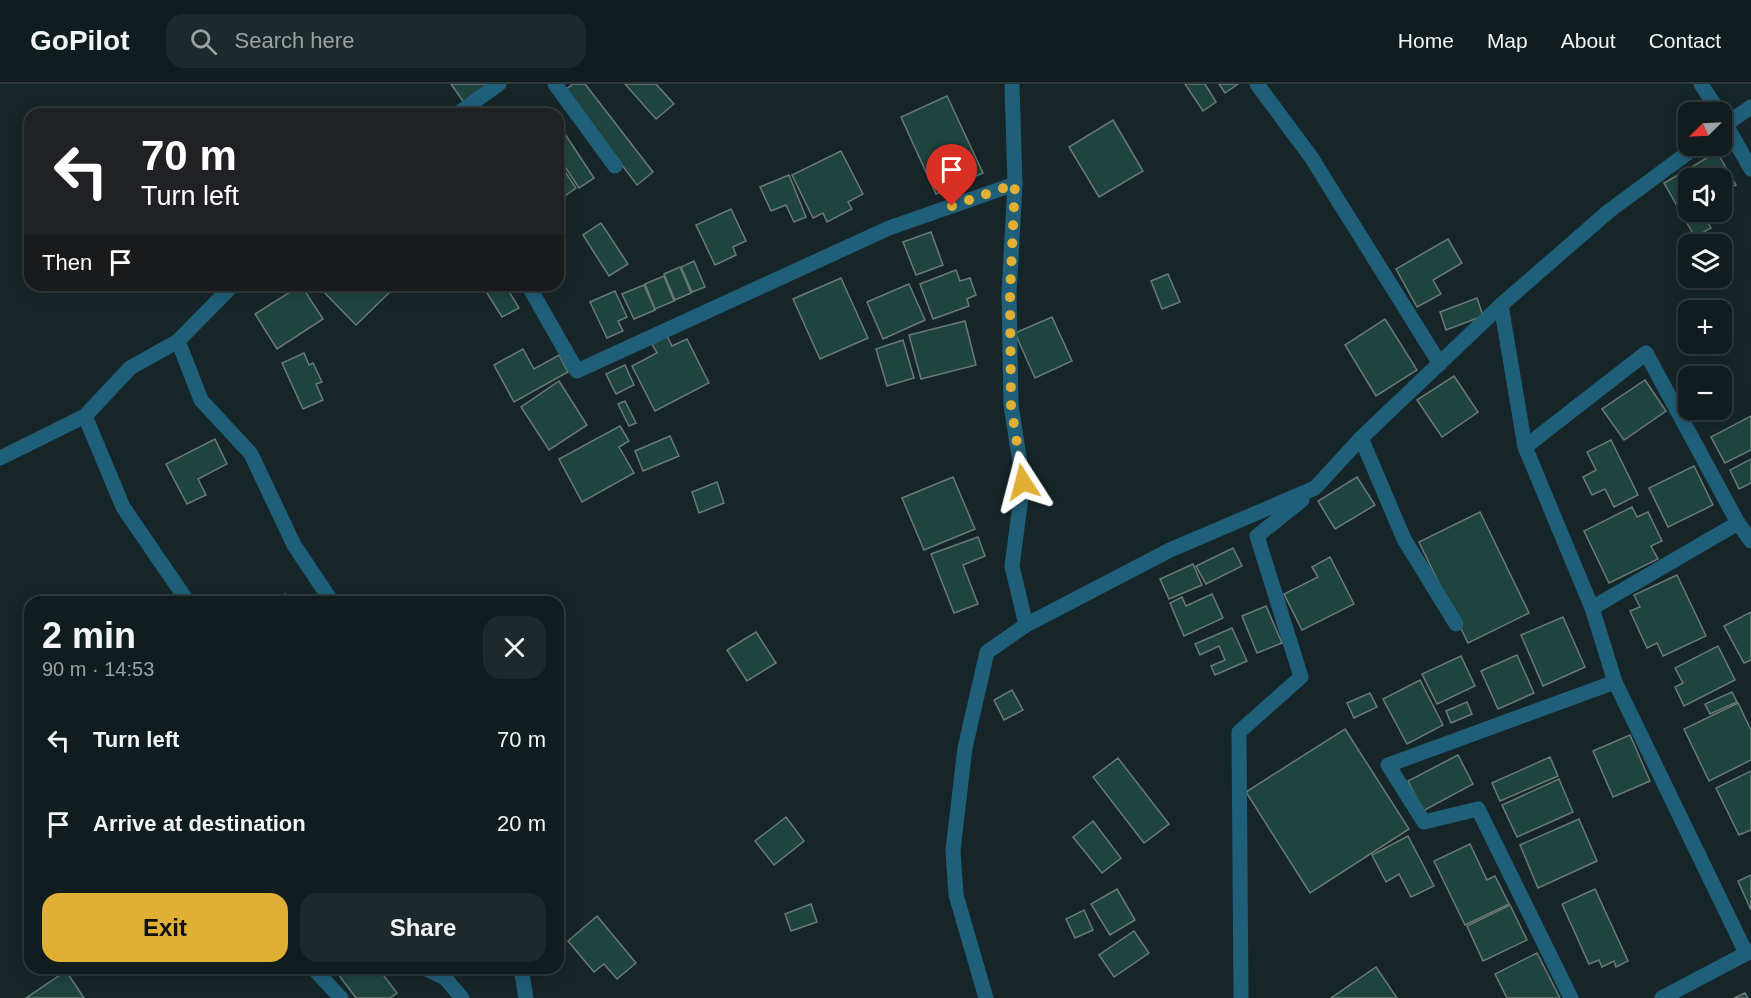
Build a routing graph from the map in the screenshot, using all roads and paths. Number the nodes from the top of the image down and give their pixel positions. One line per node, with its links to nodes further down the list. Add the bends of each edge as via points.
1 (499, 84): 8 (street)
2 (555, 84): 12 (street)
3 (1257, 84): 19 (street, via 1311,157)
4 (1701, 84): 6 (street)
5 (1016, 88): 14 (street)
6 (1712, 102)
7 (1751, 107): 9 (street)
8 (465, 108)
9 (1732, 116)
10 (1732, 137): 13 (street)
11 (1683, 156): 17 (street, via 1609,211)
12 (615, 166)
13 (1751, 169)
14 (1015, 184): 16 (street, via 889,228 577,372); 31 (street, via 1010,293 1011,405 1023,482 1012,566)
15 (227, 291): 18 (street)
16 (531, 291)
17 (1501, 305): 19 (street); 22 (street)
18 (178, 341): 20 (street, via 130,368); 28 (street, via 201,400 251,454 294,545)
19 (1440, 364): 21 (street)
20 (85, 416): 23 (street); 27 (street, via 123,507)
21 (1361, 438): 24 (street); 30 (street, via 1404,539)
22 (1525, 447): 25 (street, via 1646,353); 29 (street)
23 (0, 458)
24 (1315, 488): 31 (street, via 1170,550); 41 (street, via 1257,536 1301,677 1239,732)
25 (1738, 523): 26 (street); 29 (street)
26 (1751, 541)
27 (184, 596)
28 (328, 596)
29 (1592, 608): 32 (street)
30 (1456, 624)
31 (1026, 625): 40 (street, via 987,652 965,748 953,850 956,895)
32 (1615, 682): 33 (street); 42 (street, via 1388,765 1424,822 1478,809)
33 (1749, 952): 43 (street)
34 (319, 974): 37 (street)
35 (437, 974): 38 (street)
36 (522, 974): 39 (street)
37 (341, 998)
38 (462, 998)
39 (526, 998)
40 (986, 998)
41 (1241, 998)
42 (1571, 998)
43 (1662, 998)

